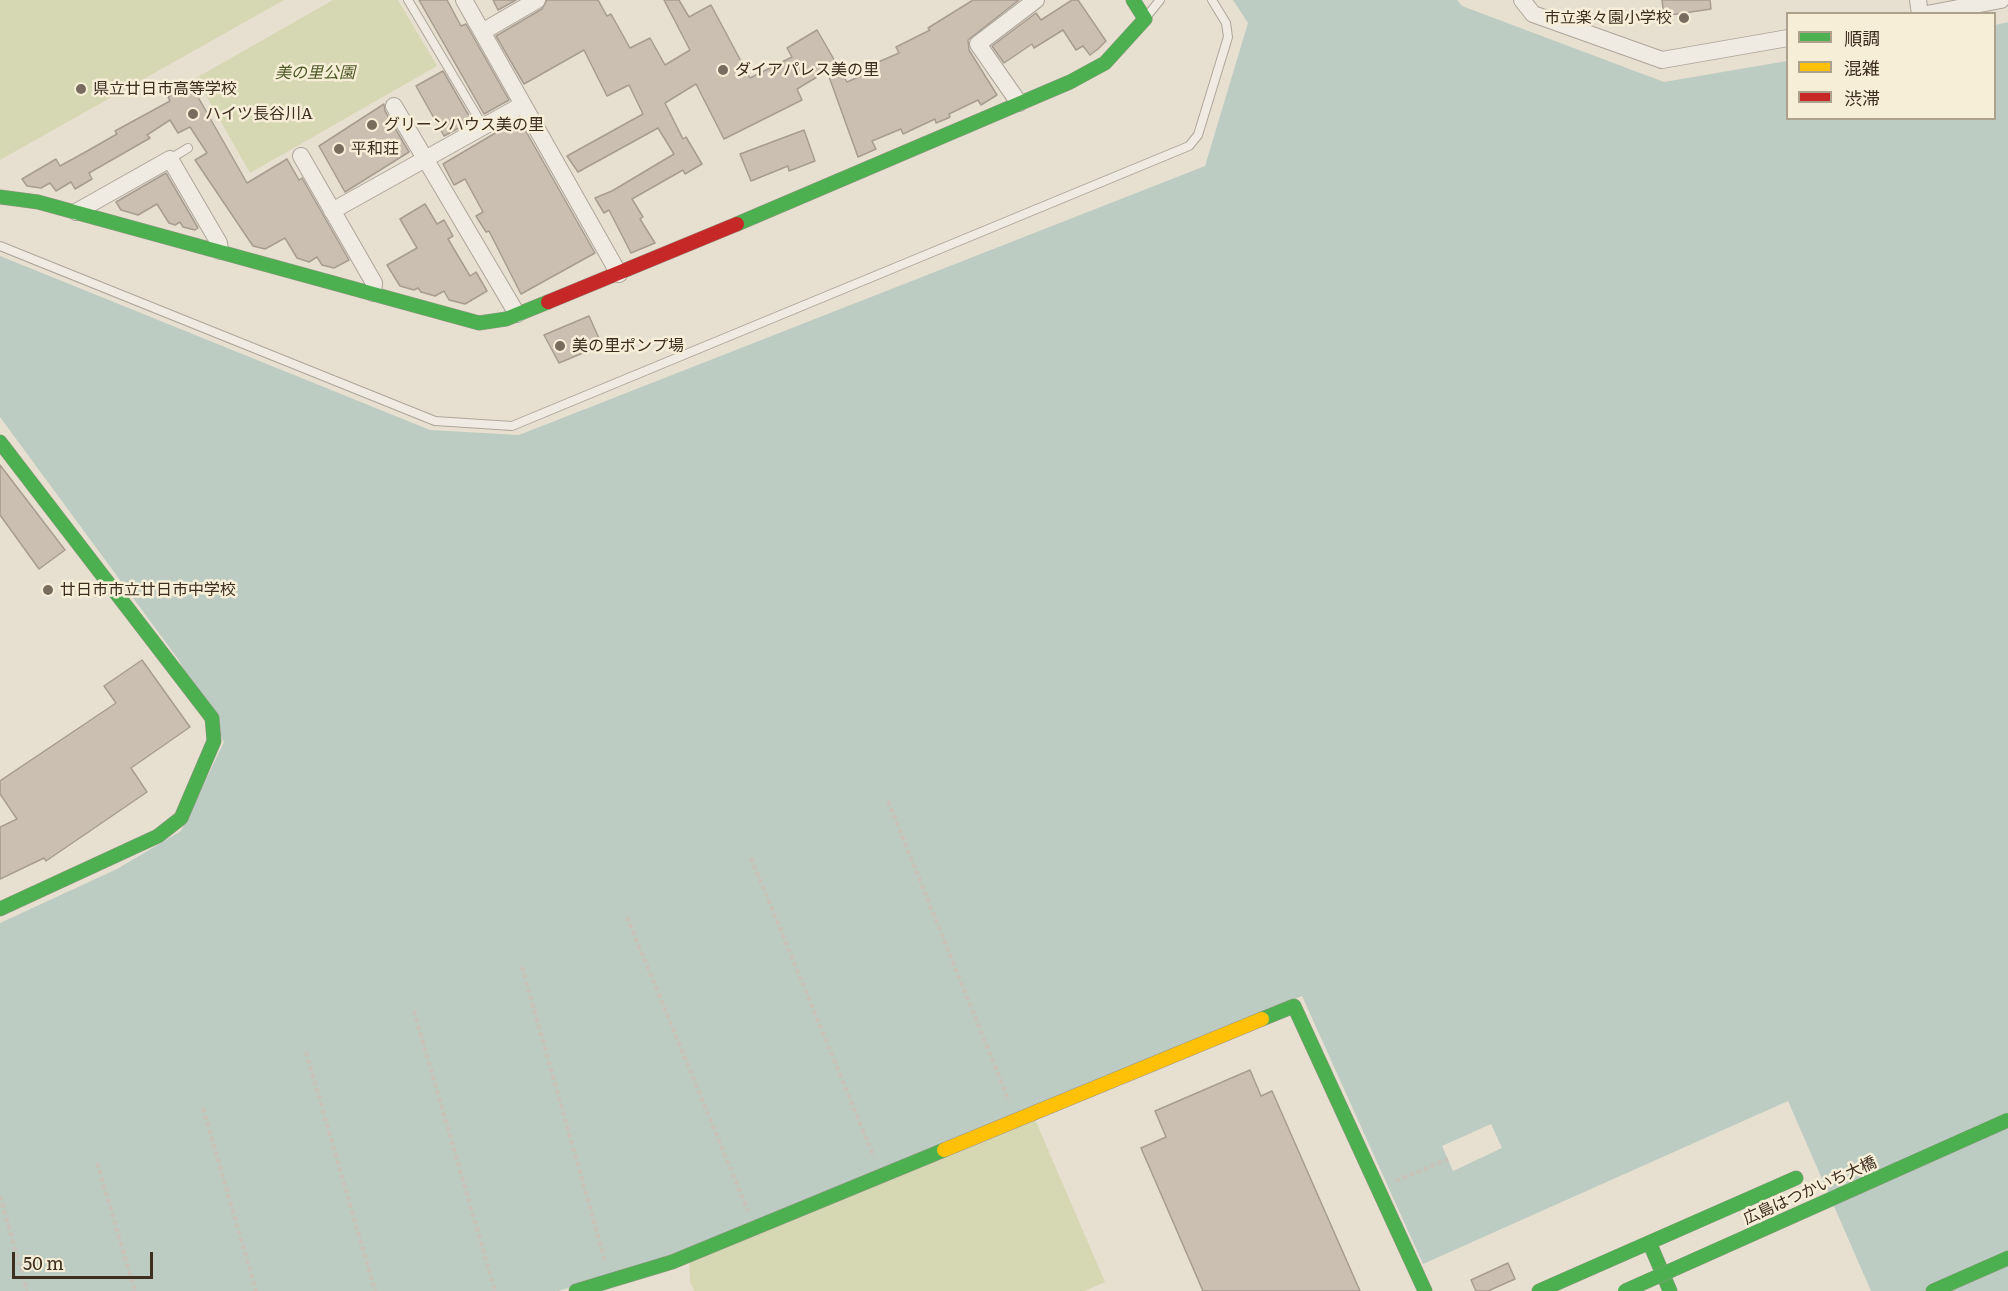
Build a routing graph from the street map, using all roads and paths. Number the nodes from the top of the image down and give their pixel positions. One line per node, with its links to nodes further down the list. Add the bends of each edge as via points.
1 (408, 0): 17 (lane)
2 (464, 0): 12 (street)
3 (537, 0): 12 (street)
4 (1036, 0): 14 (street, via 978,44)
5 (1133, 0): 11 (street)
6 (1160, 0): 11 (lane)
7 (1212, 0): 25 (lane, via 1226,23 1228,37 1198,135 1189,146 512,426 435,421)
8 (1522, 0): 13 (street, via 1533,14 1662,60)
9 (2001, 0): 10 (street)
10 (1938, 12)
11 (1145, 19): 14 (street, via 1105,63)
12 (482, 32): 15 (street)
13 (1786, 38)
14 (1019, 103): 27 (street)
15 (522, 105): 17 (street); 27 (street)
16 (394, 106): 20 (street)
17 (483, 126): 20 (street)
18 (188, 148): 21 (lane)
19 (301, 156): 23 (street)
20 (425, 158): 23 (street); 29 (street)
21 (170, 159): 24 (street); 26 (street)
22 (0, 197): 24 (street)
23 (332, 211): 28 (street, via 374,283)
24 (76, 212): 26 (street)
25 (0, 246)
26 (220, 251): 28 (street)
27 (619, 274): 29 (street)
28 (373, 292): 29 (street, via 478,323)
29 (517, 314)
30 (0, 442): 33 (street, via 212,718 214,741 181,818 158,836)
31 (888, 801): 38 (path)
32 (751, 858): 42 (path)
33 (0, 909)
34 (627, 917): 47 (path)
35 (522, 967): 50 (path)
36 (414, 1011): 55 (path)
37 (306, 1052): 54 (path)
38 (1010, 1105)
39 (203, 1108): 53 (path)
40 (2008, 1120): 59 (street, 広島はつかいち大橋, bridge)
41 (1448, 1159): 45 (path)
42 (876, 1161)
43 (97, 1163): 52 (path)
44 (1796, 1178): 48 (street)
45 (1387, 1185)
46 (0, 1196): 51 (path)
47 (749, 1214)
48 (1650, 1244): 58 (street); 60 (street)
49 (2008, 1258): 61 (street)
50 (606, 1265)
51 (27, 1291)
52 (135, 1291)
53 (256, 1291)
54 (375, 1291)
55 (495, 1291)
56 (576, 1291): 57 (street, via 672,1262 1294,1005)
57 (1425, 1291)
58 (1539, 1291)
59 (1624, 1291)
60 (1670, 1291)
61 (1933, 1291)

